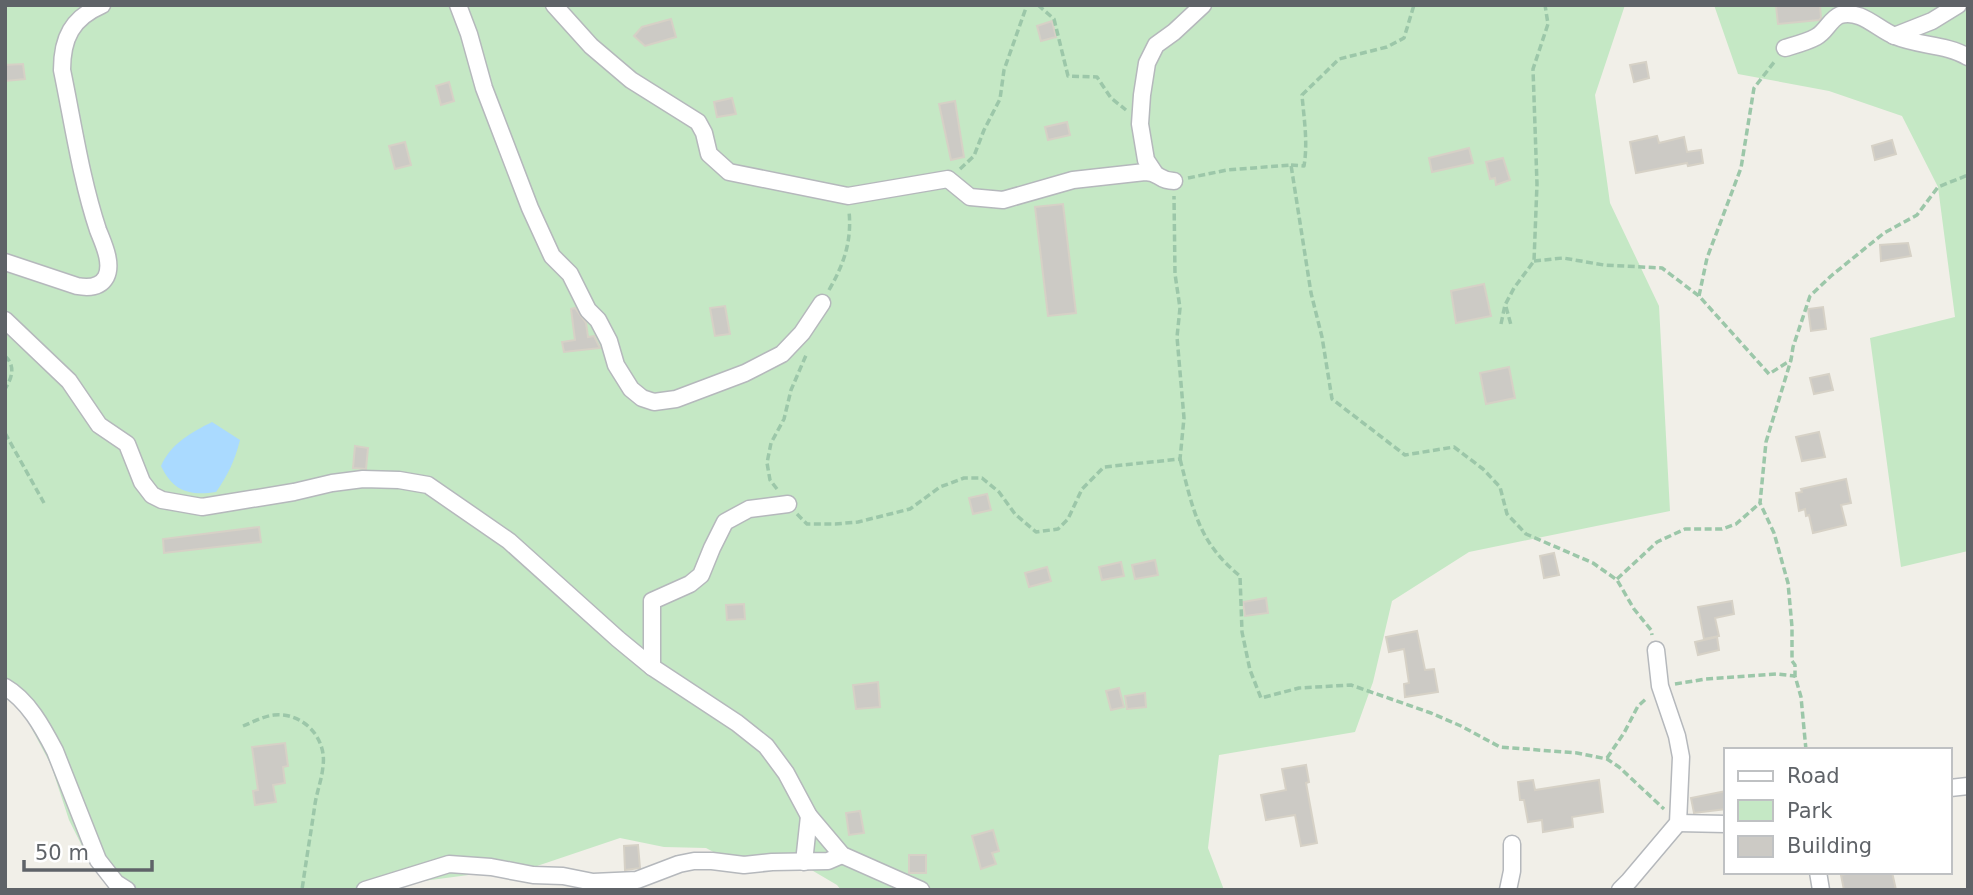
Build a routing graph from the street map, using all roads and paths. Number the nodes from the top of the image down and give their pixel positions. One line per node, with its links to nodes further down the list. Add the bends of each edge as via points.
1 (102, 5): 21 (street, via 74,25 66,39 62,70 92,212 107,257 106,277 89,288)
2 (458, 5): 23 (street, via 484,88 552,256 570,274 598,320 631,389 654,402 676,399 745,373 782,354)
3 (554, 5): 19 (street, via 591,46 631,80 698,122 709,154 729,172)
4 (1027, 5): 17 (path, via 1004,70 1000,99 974,156)
5 (1038, 5): 13 (path, via 1054,19 1068,76 1097,77 1111,98 1125,108)
6 (1203, 5): 15 (street, via 1156,45 1147,62 1140,124 1146,160)
7 (1414, 5): 14 (path, via 1404,38 1339,59 1302,95 1306,154 1304,166)
8 (1545, 5): 20 (path, via 1548,24 1533,69)
9 (1958, 5): 10 (street)
10 (1894, 36): 11 (street, via 1860,16 1844,14 1818,37); 12 (street)
11 (1786, 48): 22 (path, via 1754,88 1741,168 1707,258)
12 (1968, 57)
13 (1129, 121)
14 (1291, 165): 18 (path, via 1227,170); 37 (path, via 1332,399 1405,455 1454,447 1500,487 1507,514 1526,534 1593,563)
15 (1154, 172): 17 (street, via 1073,180 1003,200 970,197); 18 (street, via 1162,180)
16 (1968, 175): 30 (path, via 1938,187 1917,215 1884,233 1810,296)
17 (948, 179): 19 (street)
18 (1174, 181): 33 (path, via 1180,308 1177,337 1184,418)
19 (848, 196): 23 (path, via 851,232 841,270)
20 (1534, 261): 22 (path, via 1563,258 1661,268); 24 (path)
21 (5, 262)
22 (1699, 296): 30 (path, via 1769,374)
23 (822, 303)
24 (1505, 305): 26 (path); 27 (path)
25 (5, 320): 39 (street, via 69,381 99,425 127,444 152,495 202,507 363,479 428,485 509,541)
26 (1501, 324)
27 (1511, 325)
28 (808, 349): 36 (path, via 767,463 770,480)
29 (5, 355): 31 (path, via 12,372)
30 (1791, 360): 35 (path, via 1766,442)
31 (5, 389)
32 (5, 433): 34 (path)
33 (1180, 459): 36 (path, via 1104,467 1083,489 1058,529 1036,531 982,478 964,478 940,487 910,509 858,522 807,524); 45 (path, via 1202,533 1240,576 1242,632 1261,698 1299,688 1351,685 1431,713 1500,747)
34 (44, 503)
35 (1760, 503): 37 (path, via 1736,524 1722,529 1685,529 1657,542); 40 (path, via 1788,583)
36 (788, 504): 39 (street, via 749,509 725,522 701,575 652,601)
37 (1617, 580): 38 (path, via 1651,630)
38 (1656, 650): 41 (street)
39 (652, 667): 46 (street, via 766,746)
40 (1795, 677): 41 (path, via 1777,674); 44 (path)
41 (1660, 686): 45 (path, via 1638,706); 47 (street, via 1681,757)
42 (5, 687): 53 (street, via 22,700 46,734 99,860)
43 (243, 726): 54 (path, via 272,715 290,717 315,732 320,743 324,765)
44 (1806, 748)
45 (1607, 759): 47 (path)
46 (809, 816): 50 (street); 51 (street)
47 (1678, 823): 48 (street); 58 (street)
48 (1724, 824)
49 (1513, 845): 57 (street)
50 (842, 855): 51 (street); 56 (street)
51 (804, 862): 52 (street, via 694,861)
52 (612, 885): 55 (street, via 449,864)
53 (127, 890)
54 (302, 890)
55 (365, 890)
56 (922, 890)
57 (1508, 890)
58 (1620, 890)

